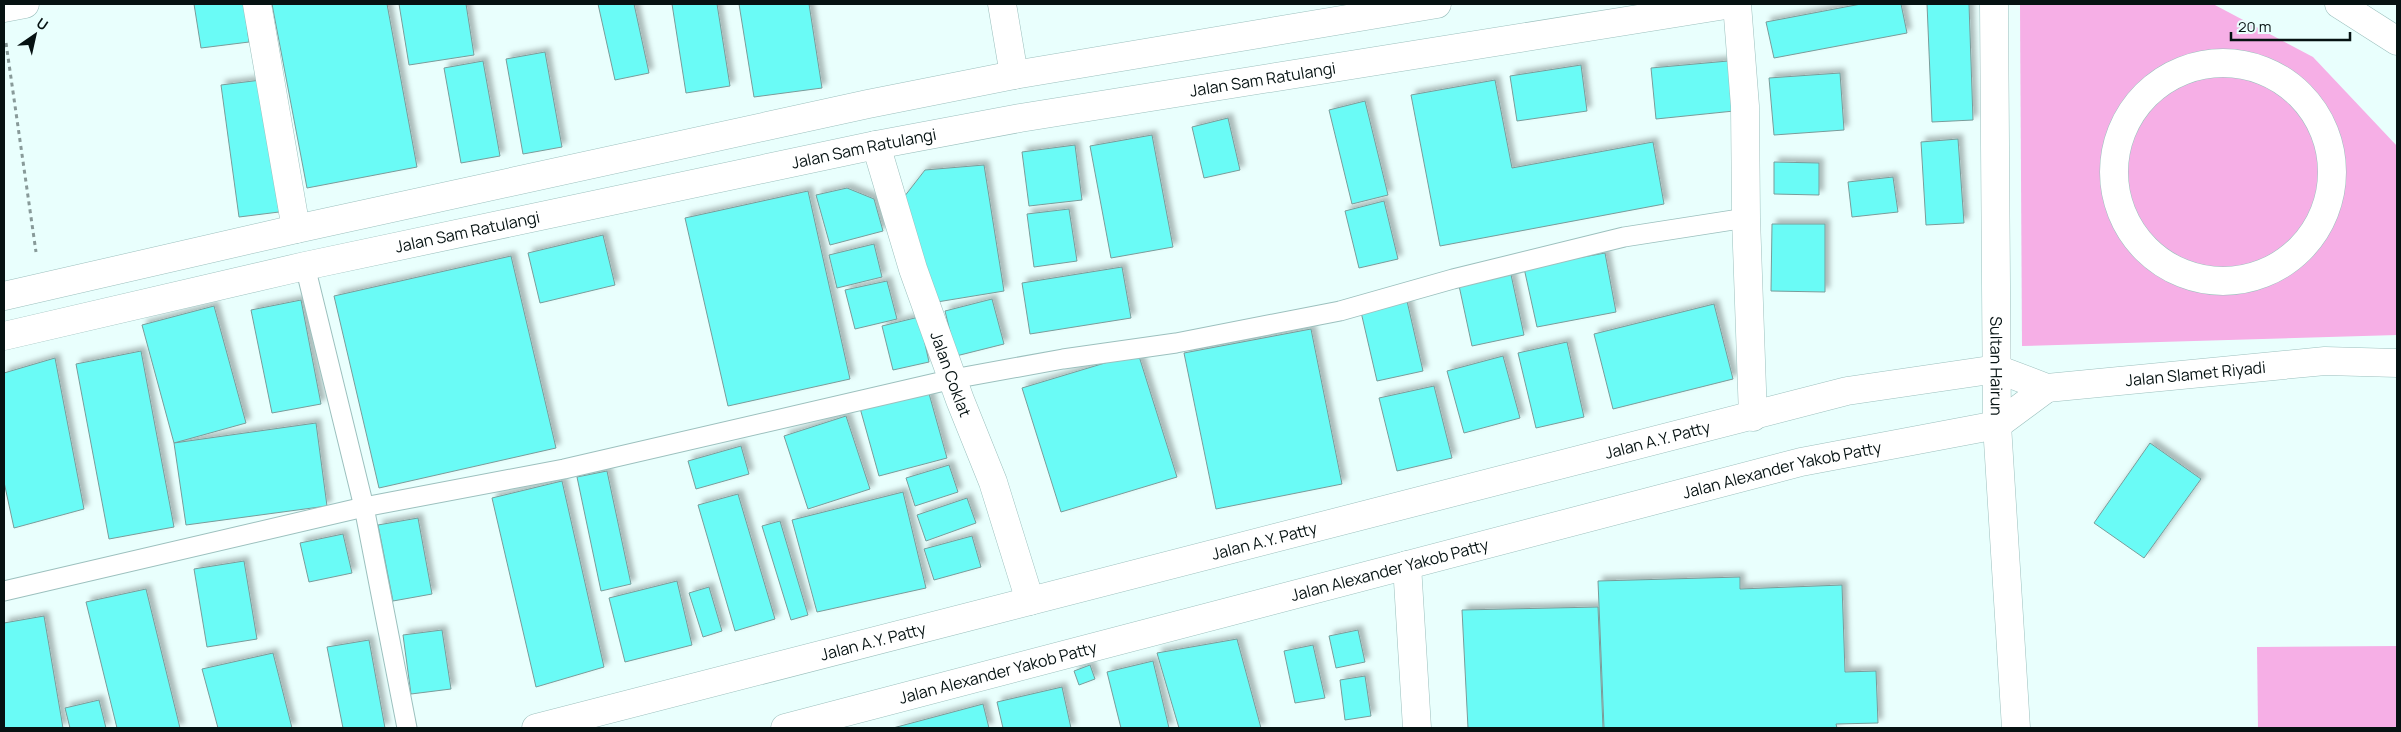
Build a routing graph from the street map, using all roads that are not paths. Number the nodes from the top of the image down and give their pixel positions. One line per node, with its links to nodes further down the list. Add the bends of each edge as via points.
1 (25, 4): 9 (street)
2 (258, 4): 15 (street)
3 (1002, 4): 11 (street)
4 (1437, 4): 11 (street)
5 (1732, 4): 13 (street, Jalan Sam Ratulangi, via 1020,118)
6 (1737, 4): 14 (street, via 1745,106)
7 (1994, 4): 20 (street, Sultan Hairun)
8 (2338, 4): 10 (street)
9 (4, 8)
10 (2397, 41)
11 (1014, 75): 15 (street)
12 (2141, 97): 12 (street, via 2172,74 2217,62 2255,67 2285,81 2312,108 2331,150 2327,208 2308,242 2292,258 2258,277 2234,282 2196,279 2171,270 2141,246 2118,208 2114,152 2127,116)
13 (876, 145): 16 (street, Jalan Sam Ratulangi); 21 (street, Jalan Coklat, via 913,269)
14 (1746, 218): 21 (lane, via 1624,237 1340,311 1176,343); 23 (street)
15 (296, 229): 17 (street)
16 (305, 266): 18 (street, Jalan Sam Ratulangi); 25 (lane)
17 (4, 296)
18 (4, 336)
19 (2397, 363): 22 (street, Jalan Slamet Riyadi, via 2325,360)
20 (1997, 369): 22 (street, Jalan Slamet Riyadi); 23 (street, Jalan A.Y. Patty, via 1847,391); 24 (street, Sultan Hairun)
21 (953, 379): 25 (lane, via 564,469); 28 (street, Jalan Coklat, via 993,482)
22 (2047, 388): 24 (street)
23 (1753, 417): 28 (street, Jalan A.Y. Patty)
24 (1997, 426): 26 (street, Jalan Alexander Yakob Patty, via 1801,462); 33 (street, Sultan Hairun)
25 (364, 507): 27 (lane); 29 (lane)
26 (1407, 565): 31 (street, Jalan Alexander Yakob Patty); 32 (street)
27 (4, 591)
28 (1030, 601): 30 (street, Jalan A.Y. Patty)
29 (407, 728)
30 (536, 728)
31 (785, 728)
32 (1417, 728)
33 (2016, 728)

